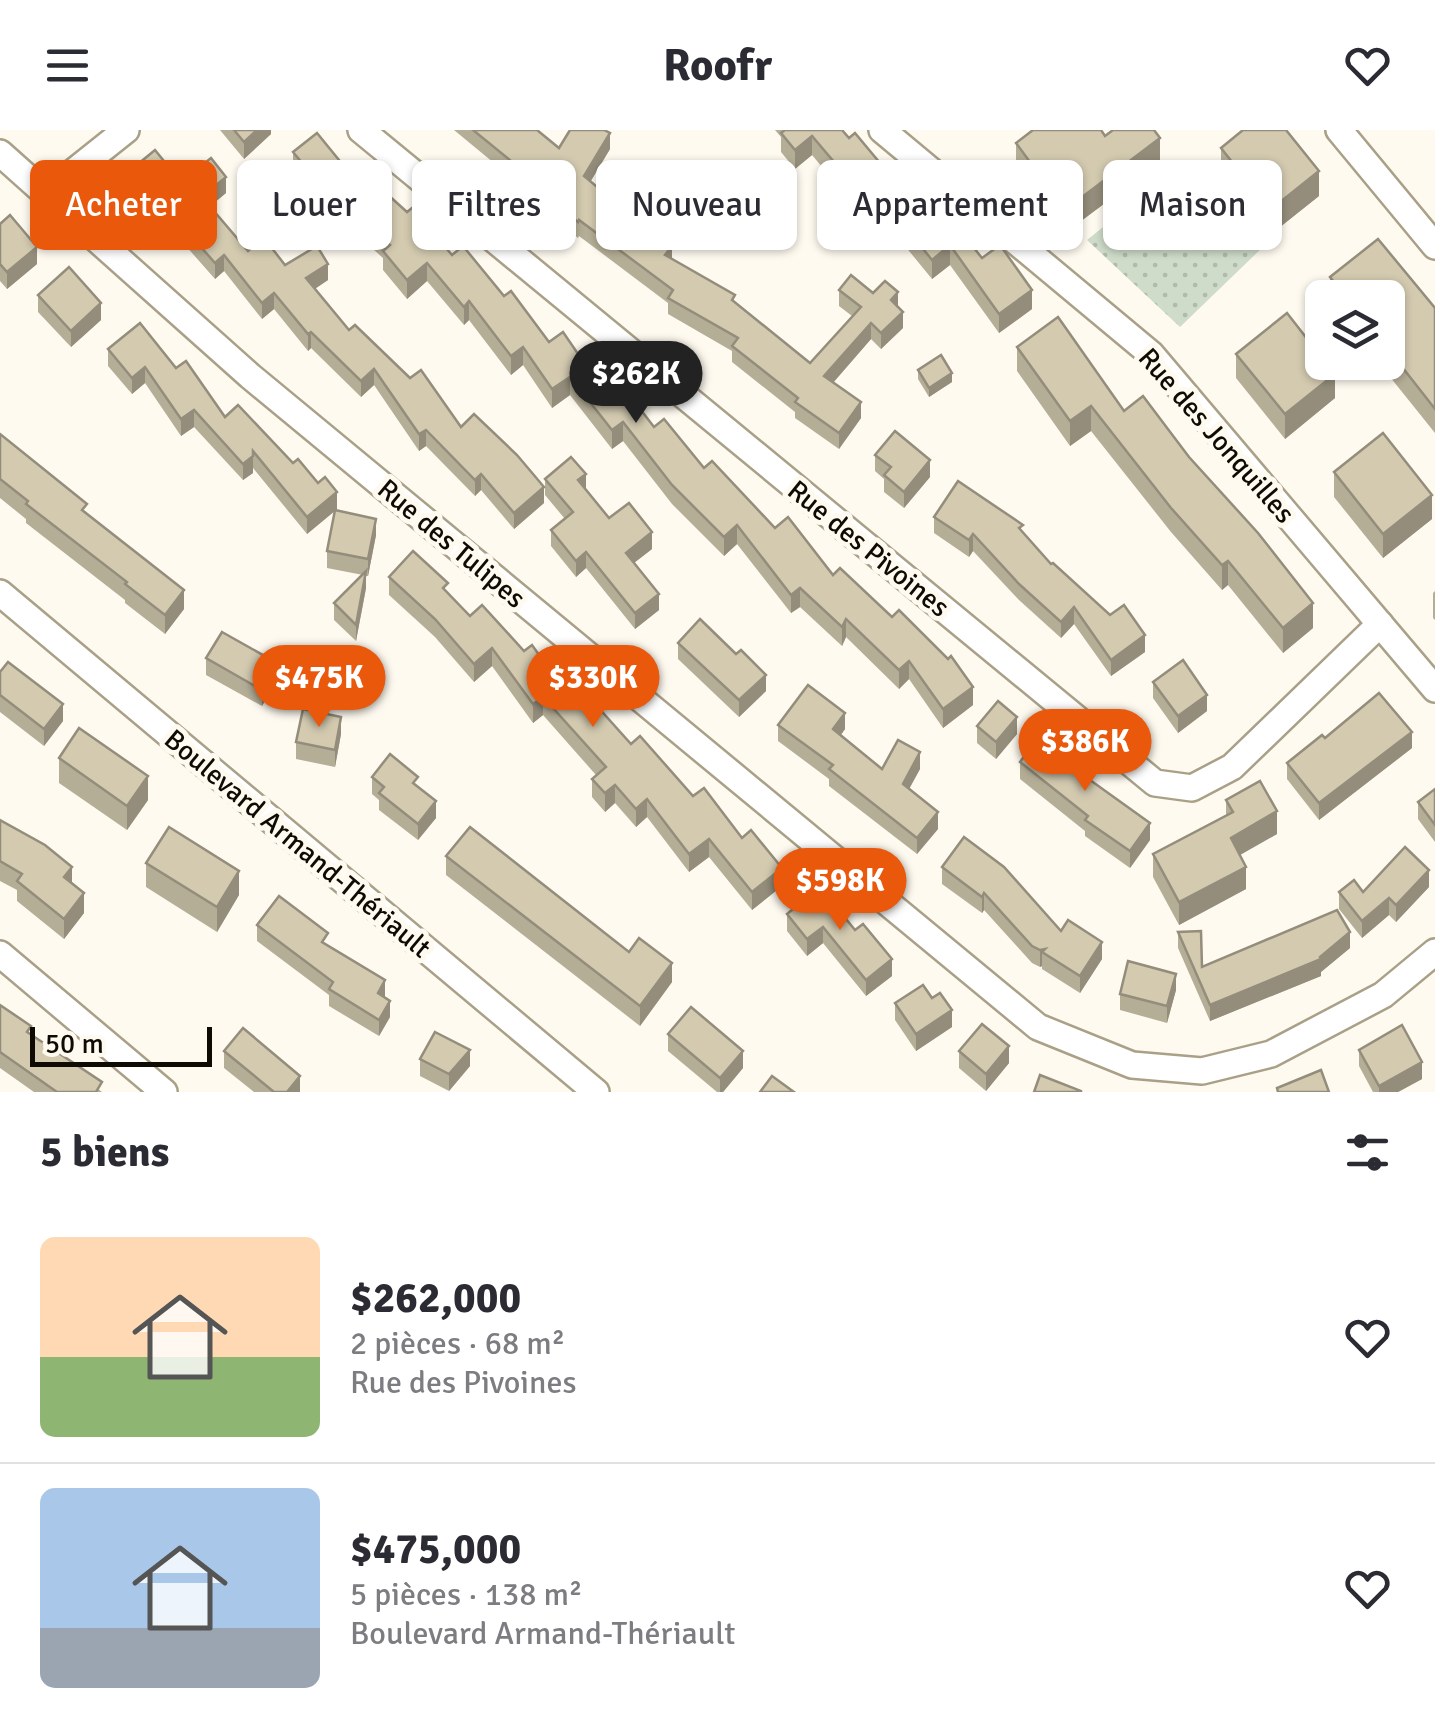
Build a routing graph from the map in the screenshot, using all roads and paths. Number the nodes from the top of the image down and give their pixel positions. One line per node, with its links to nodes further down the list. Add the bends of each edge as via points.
1 (126, 130): 6 (street)
2 (361, 130): 11 (street, Rue des Pivoines, via 1155,783 1192,788 1232,767)
3 (882, 130): 11 (street, Rue des Jonquilles, via 1151,354)
4 (1339, 130): 8 (street)
5 (0, 154): 7 (street, Rue des Tulipes)
6 (88, 160)
7 (30, 179)
8 (1431, 233)
9 (110, 250): 13 (street, Rue des Tulipes, via 250,376 1038,1026 1132,1066 1202,1071 1271,1054 1383,995)
10 (0, 593): 16 (street, Boulevard Armand-Thériault)
11 (1380, 624): 12 (street, Rue des Jonquilles)
12 (1435, 688)
13 (1435, 952)
14 (0, 954): 15 (street)
15 (164, 1092)
16 (596, 1092)

